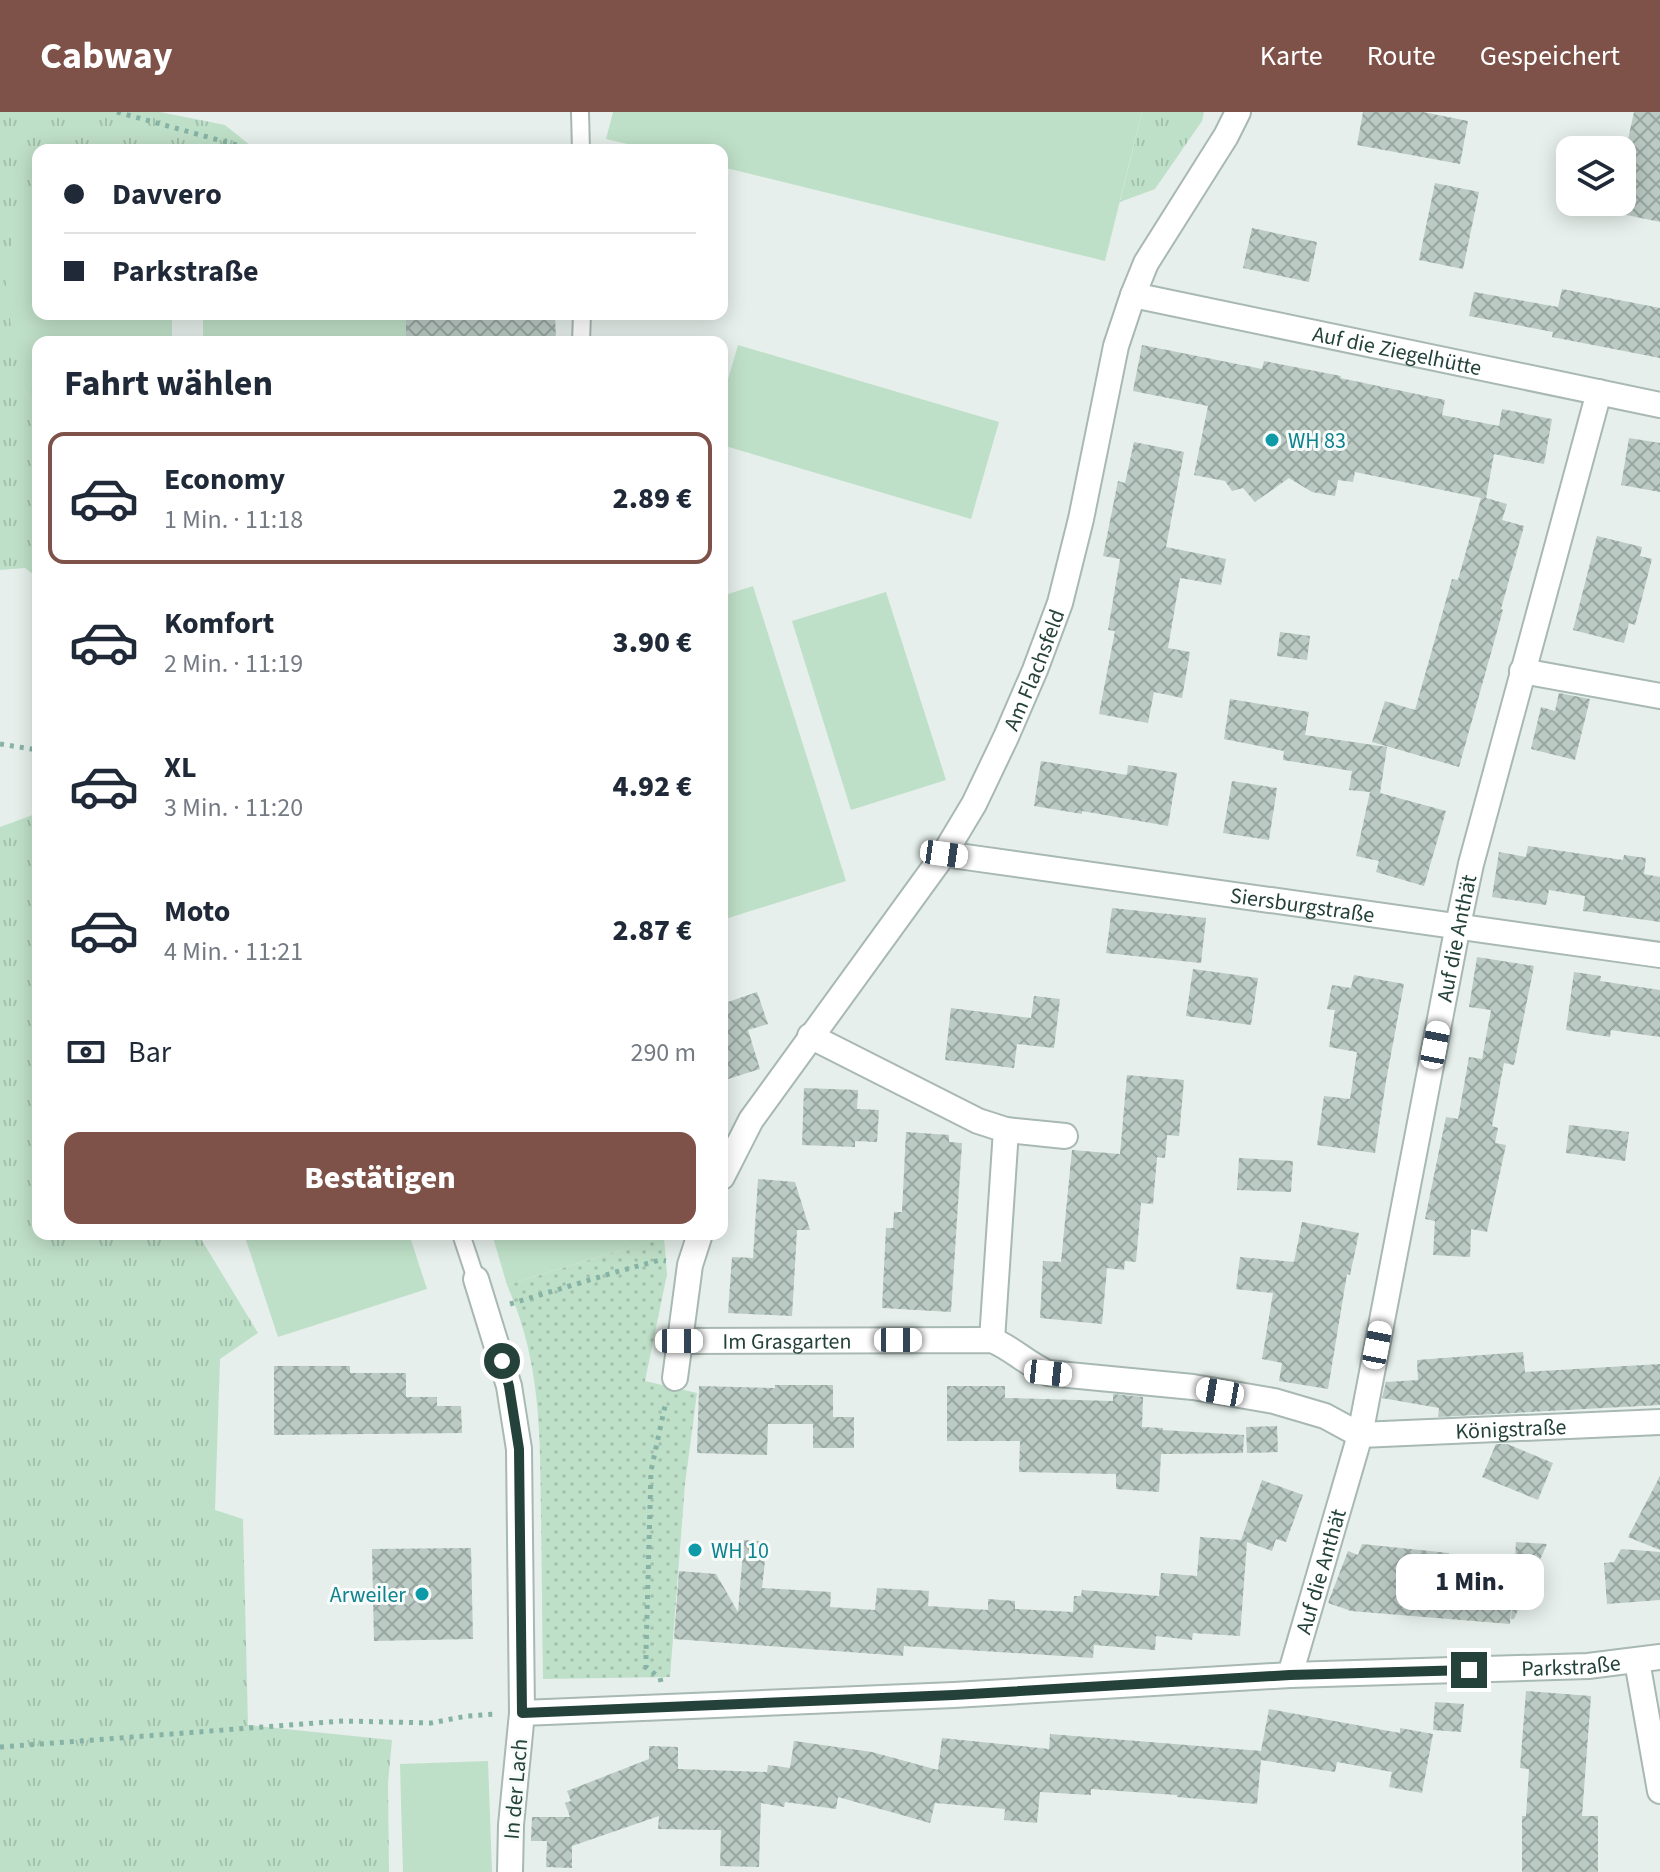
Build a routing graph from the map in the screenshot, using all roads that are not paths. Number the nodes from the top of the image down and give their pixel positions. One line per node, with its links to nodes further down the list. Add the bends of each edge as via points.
1 (580, 112): 3 (lane)
2 (1238, 112): 4 (street, Am Flachsfeld, via 1146,263)
3 (581, 144)
4 (1133, 295): 5 (street, Auf die Ziegelhütte); 9 (street, Am Flachsfeld, via 1116,346 1060,603 1006,737)
5 (1599, 392): 6 (street, Auf die Ziegelhütte); 7 (street, Auf die Anthät)
6 (1660, 405)
7 (1522, 671): 8 (street); 10 (street, Auf die Anthät)
8 (1660, 696)
9 (944, 854): 10 (street, Siersburgstraße); 12 (street, Am Flachsfeld)
10 (1458, 925): 11 (street, Siersburgstraße); 23 (street, Auf die Anthät)
11 (1660, 955)
12 (810, 1036): 13 (street); 15 (street, Am Flachsfeld, via 751,1120)
13 (1006, 1130): 14 (street); 19 (street)
14 (1065, 1136)
15 (728, 1165)
16 (463, 1240): 18 (lane, In der Lach)
17 (698, 1240): 20 (street)
18 (476, 1279): 26 (street, In der Lach, via 509,1386 519,1449)
19 (992, 1340): 20 (street, Im Grasgarten); 23 (street, via 1048,1373 1274,1401 1325,1416)
20 (679, 1341): 21 (street)
21 (675, 1378)
22 (1660, 1422): 23 (street, Königstraße)
23 (1360, 1435): 25 (street, Auf die Anthät)
24 (1648, 1659): 25 (street, Parkstraße, via 1588,1666); 27 (street)
25 (1290, 1675): 26 (street, Parkstraße)
26 (522, 1713): 28 (street, In der Lach)
27 (1660, 1791)
28 (510, 1872)

